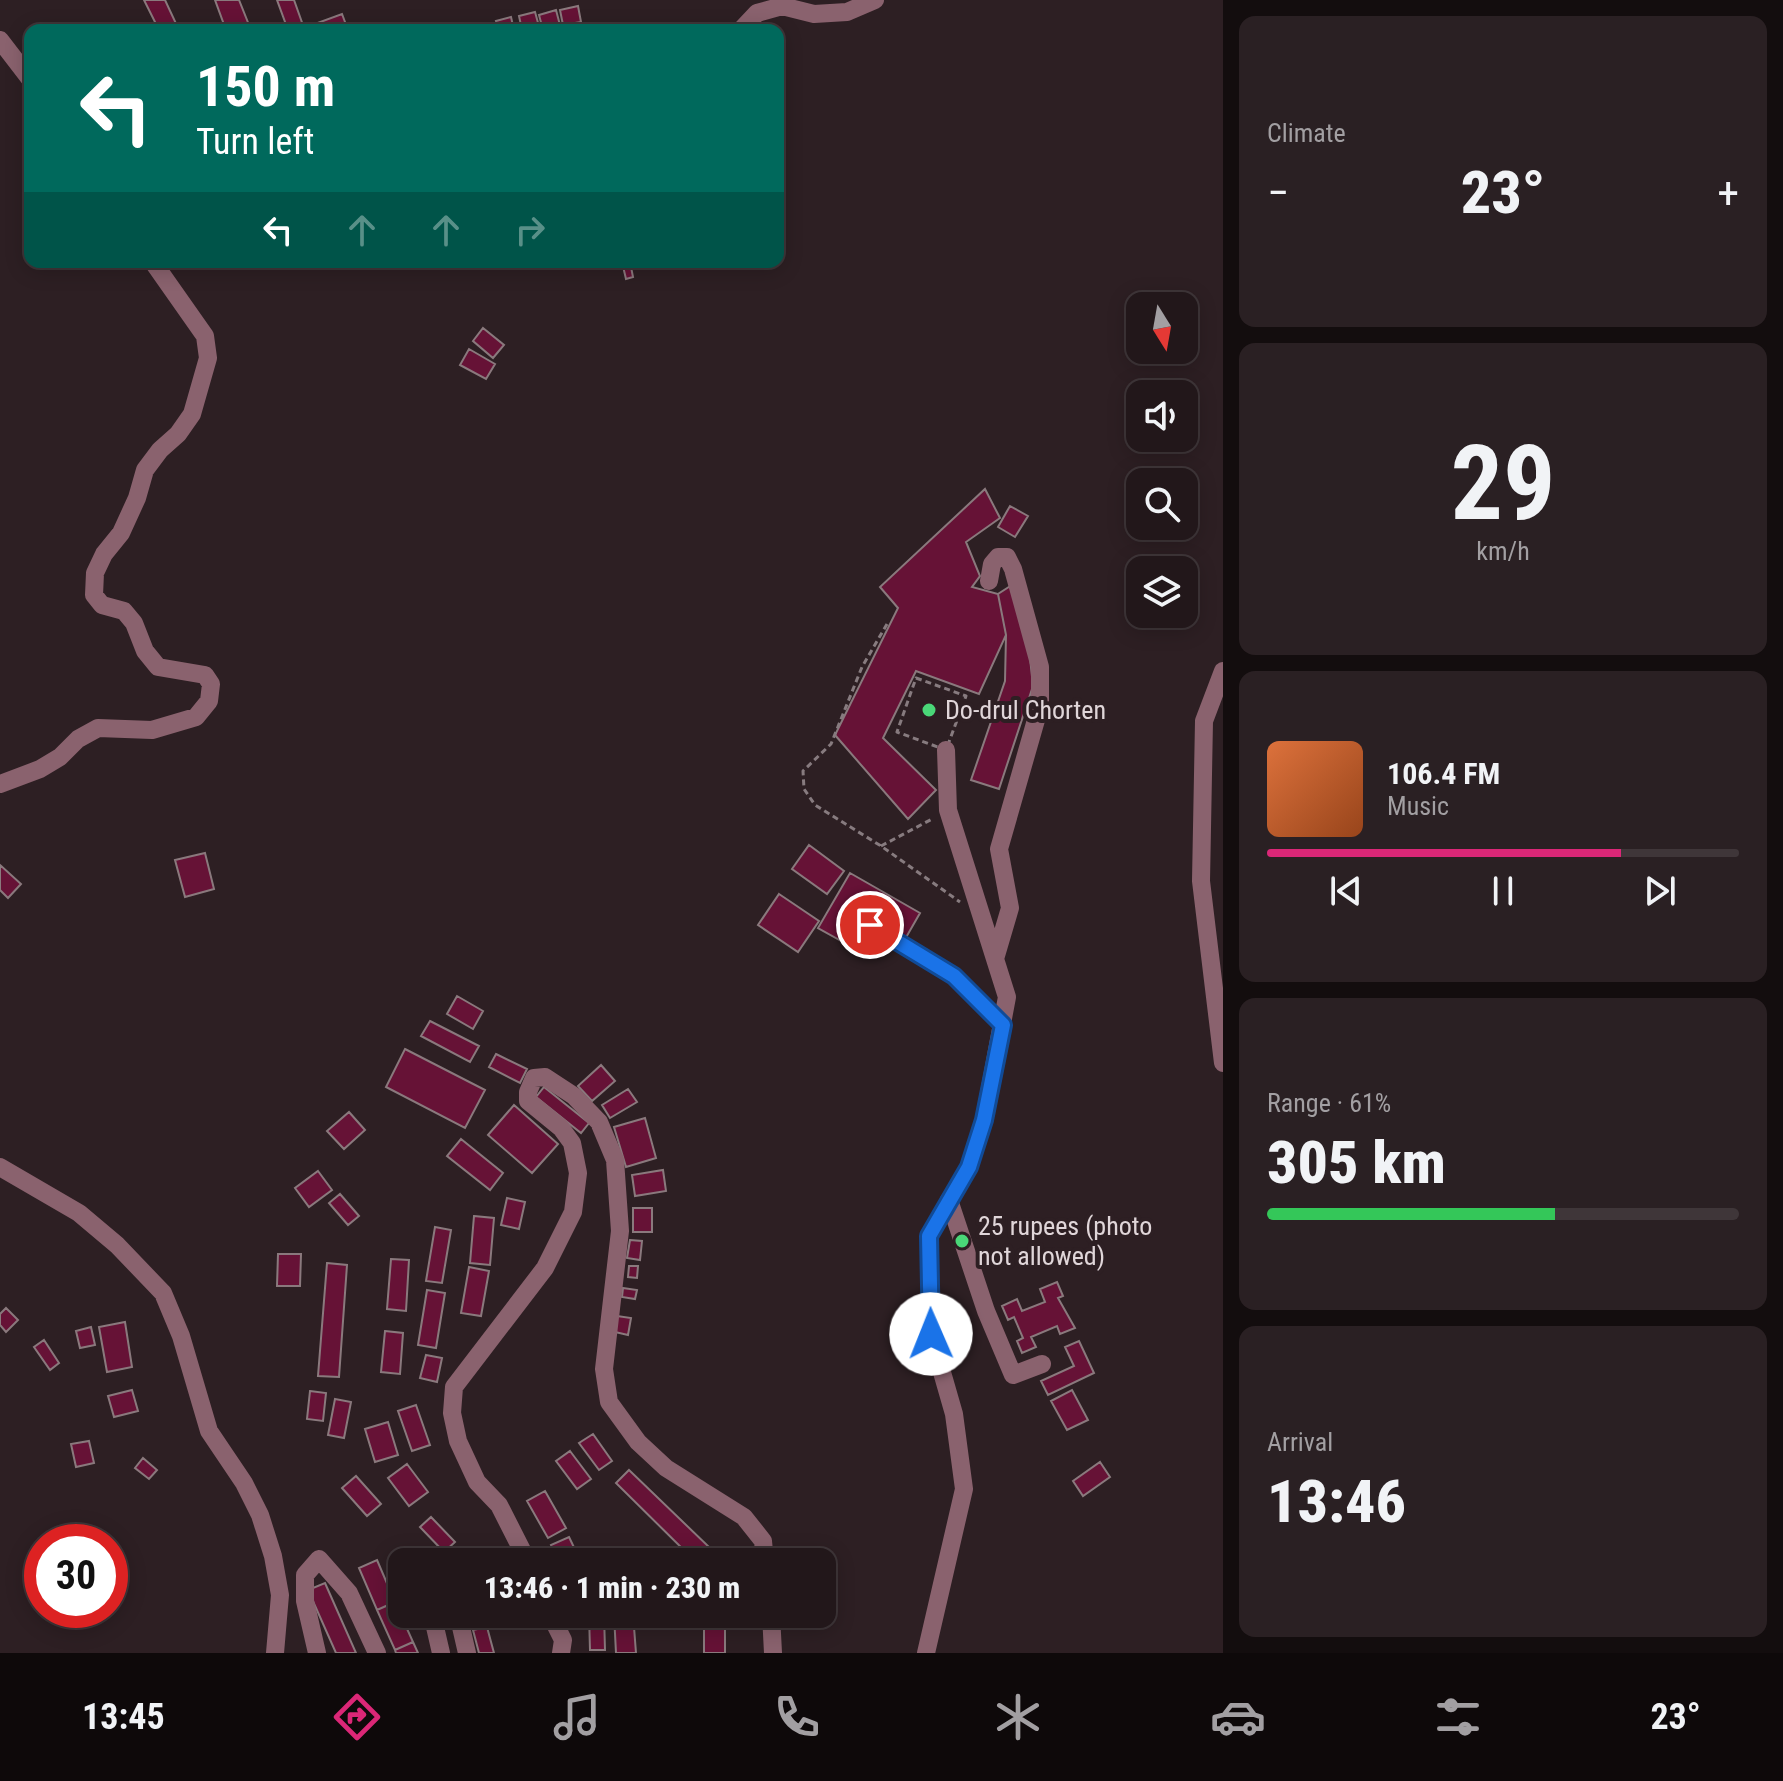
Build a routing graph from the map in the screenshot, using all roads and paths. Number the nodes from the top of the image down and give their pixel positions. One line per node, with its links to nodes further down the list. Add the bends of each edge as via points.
1 (875, 0): 2 (street, via 847,12 814,14 782,6 757,13)
2 (747, 24)
3 (0, 40): 4 (street)
4 (24, 71)
5 (157, 268): 10 (street, via 205,336 208,358 192,414 145,470 121,533 95,573 94,595 102,605 124,611 158,667 205,675 211,684 209,701 196,717 152,730 98,728 40,769)
6 (989, 581): 15 (street, via 992,564 1007,557 1040,667 1040,706 999,849 1010,908)
7 (887, 624): 12 (path, via 862,667 831,744 803,771 804,789 815,805)
8 (1223, 671): 17 (street, via 1204,721 1201,881)
9 (946, 750): 9 (path, via 966,696 916,678 897,732); 11 (street)
10 (0, 784)
11 (948, 810): 12 (path); 13 (street)
12 (881, 846): 13 (path)
13 (982, 919): 15 (street)
14 (870, 925): 16 (street, via 954,976)
15 (995, 959): 16 (street, via 1007,997)
16 (1003, 1025): 19 (street, via 984,1120 969,1167)
17 (1223, 1063)
18 (0, 1167): 27 (street, via 79,1213 163,1293 209,1431 244,1483 273,1556 280,1595)
19 (949, 1200): 20 (street, via 1013,1375); 34 (street, via 929,1236 931,1334 954,1414 964,1489)
20 (1042, 1364)
21 (521, 1548): 22 (street, via 499,1505 477,1482 452,1413 454,1387 545,1268 573,1212 578,1173 572,1143 528,1101 534,1078 545,1077 599,1122 615,1160 620,1231 604,1369 609,1402 638,1442 666,1468 744,1517)
22 (764, 1548)
23 (435, 1628): 30 (street)
24 (461, 1628): 31 (street)
25 (557, 1628): 32 (street, via 563,1640)
26 (772, 1628): 33 (street)
27 (275, 1653)
28 (317, 1653): 29 (street, via 305,1575 319,1559 349,1593)
29 (377, 1653)
30 (441, 1653)
31 (467, 1653)
32 (561, 1653)
33 (773, 1653)
34 (926, 1653)

